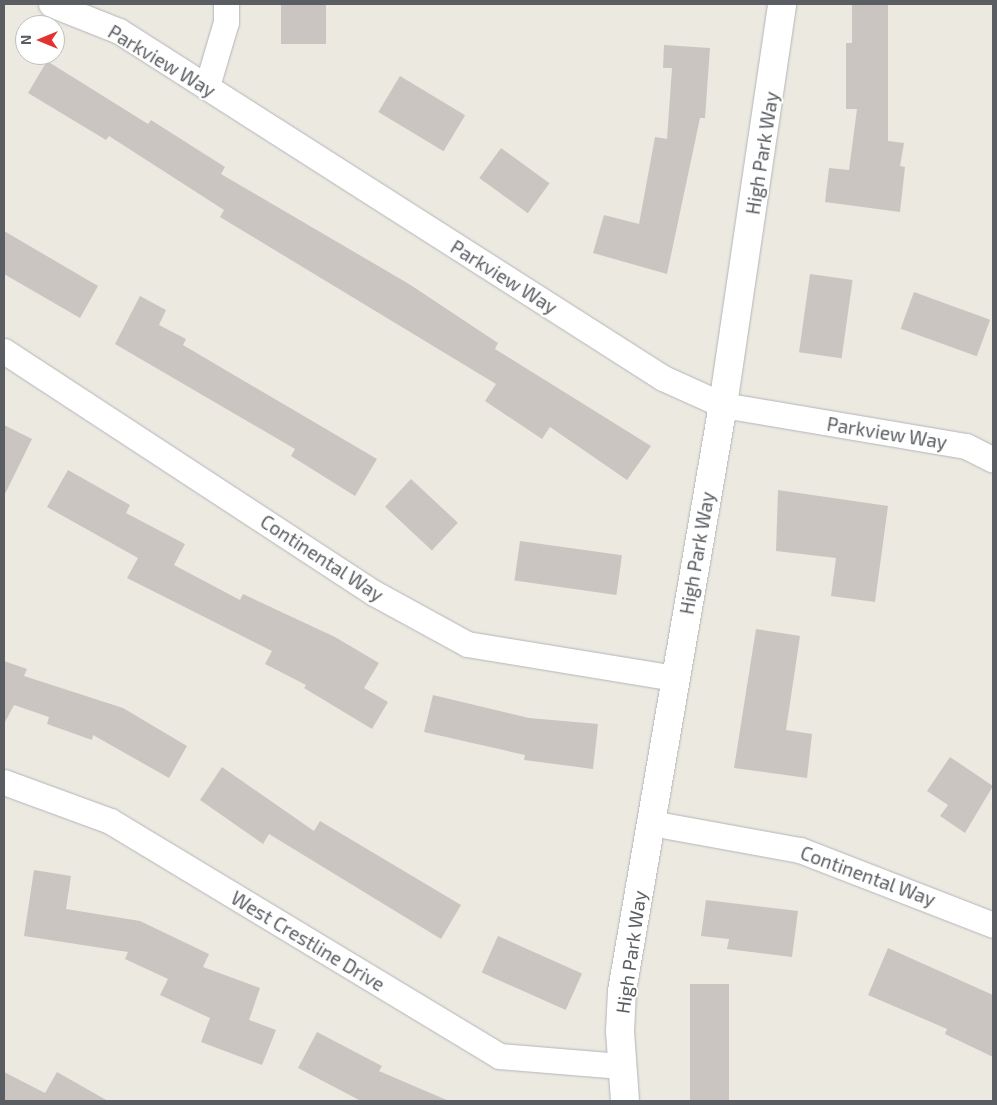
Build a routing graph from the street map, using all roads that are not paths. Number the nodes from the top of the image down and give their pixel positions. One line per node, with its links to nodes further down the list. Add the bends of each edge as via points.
1 (51, 4): 4 (street, Parkview Way, via 119,31)
2 (226, 4): 4 (street, via 226,22)
3 (782, 4): 6 (street, High Park Way)
4 (207, 86): 6 (street, Parkview Way, via 663,378)
5 (4, 351): 8 (street, Continental Way, via 374,593 467,644)
6 (723, 406): 7 (street, Parkview Way, via 966,446); 8 (street, High Park Way)
7 (993, 460)
8 (675, 678): 10 (street, High Park Way)
9 (4, 782): 12 (street, West Crestline Drive, via 110,821 499,1056)
10 (651, 823): 11 (street, Continental Way, via 800,850); 12 (street, High Park Way, via 622,991)
11 (993, 925)
12 (621, 1066): 13 (street, High Park Way)
13 (625, 1101)

